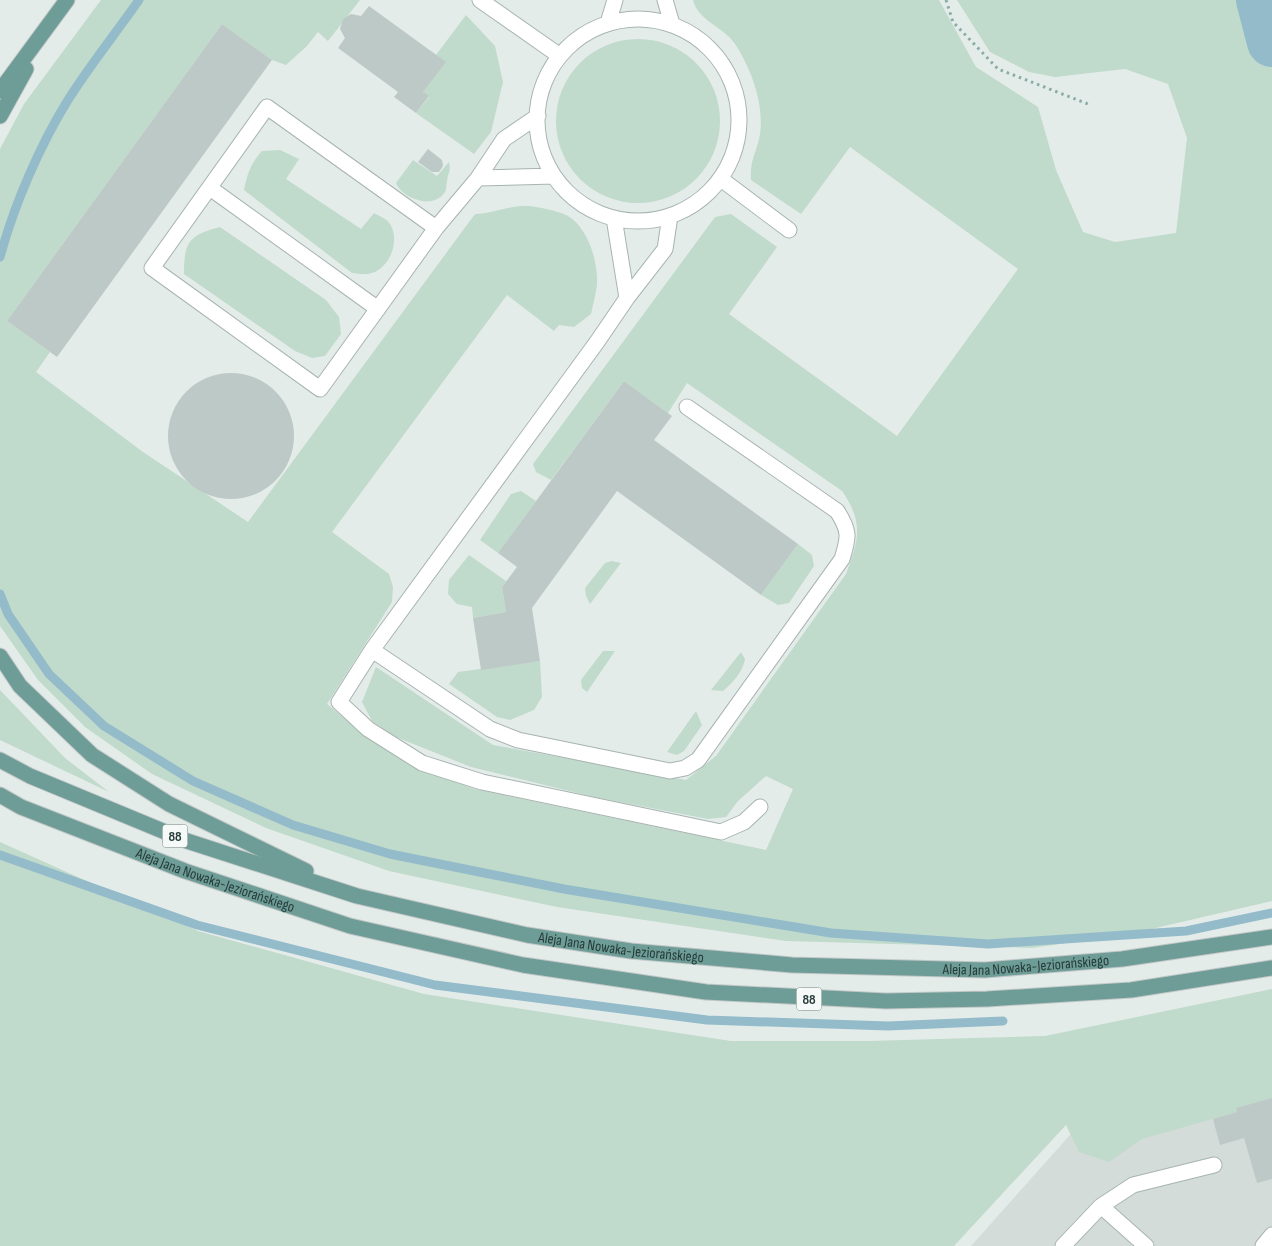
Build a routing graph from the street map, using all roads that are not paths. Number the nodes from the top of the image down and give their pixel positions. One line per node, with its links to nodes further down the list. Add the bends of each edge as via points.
1 (67, 0): 5 (main road)
2 (480, 0): 8 (lane)
3 (615, 0): 6 (lane)
4 (665, 0): 7 (lane)
5 (54, 17): 9 (main road); 10 (main road)
6 (608, 23): 7 (lane, via 640,19); 8 (lane, via 590,30)
7 (672, 24): 14 (lane, via 705,43 728,72 737,99 737,145)
8 (560, 56): 11 (lane, via 543,87)
9 (0, 91)
10 (0, 116)
11 (538, 116): 12 (lane, via 541,147); 13 (lane, via 504,139)
12 (554, 176): 13 (lane); 17 (lane, via 591,209)
13 (478, 178): 18 (lane)
14 (721, 179): 16 (lane, via 698,201); 19 (lane)
15 (210, 188): 18 (lane, via 267,108); 21 (lane); 21 (lane, via 152,268 320,389)
16 (670, 216): 17 (lane, via 642,221); 20 (lane, via 665,249)
17 (614, 218): 20 (lane)
18 (436, 228): 21 (lane)
19 (789, 230)
20 (627, 298): 23 (lane)
21 (378, 309)
22 (687, 407): 23 (lane, via 837,511 846,526 842,559 698,760 685,768 670,771 518,740 490,729)
23 (372, 650): 27 (lane, via 339,702 368,729 422,763 482,782 721,832 744,822)
24 (0, 656): 28 (main road, via 20,686 92,755 169,804)
25 (0, 760): 28 (main road, Aleja Jana Nowaka-Jeziorańskiego / 88, via 30,776 187,841)
26 (0, 795): 30 (main road, Aleja Jana Nowaka-Jeziorańskiego / 88, via 21,807 185,871 350,926 523,965 706,992 886,1001 987,999 1131,990)
27 (760, 807)
28 (357, 896): 29 (main road, Aleja Jana Nowaka-Jeziorańskiego / 88, via 527,935 650,953 792,966 985,970 1122,958)
29 (1272, 937)
30 (1272, 968)
31 (1214, 1165): 32 (lane, via 1132,1185)
32 (1101, 1206): 34 (lane); 35 (lane)
33 (1272, 1235): 36 (lane)
34 (1063, 1246)
35 (1146, 1246)
36 (1263, 1246)

